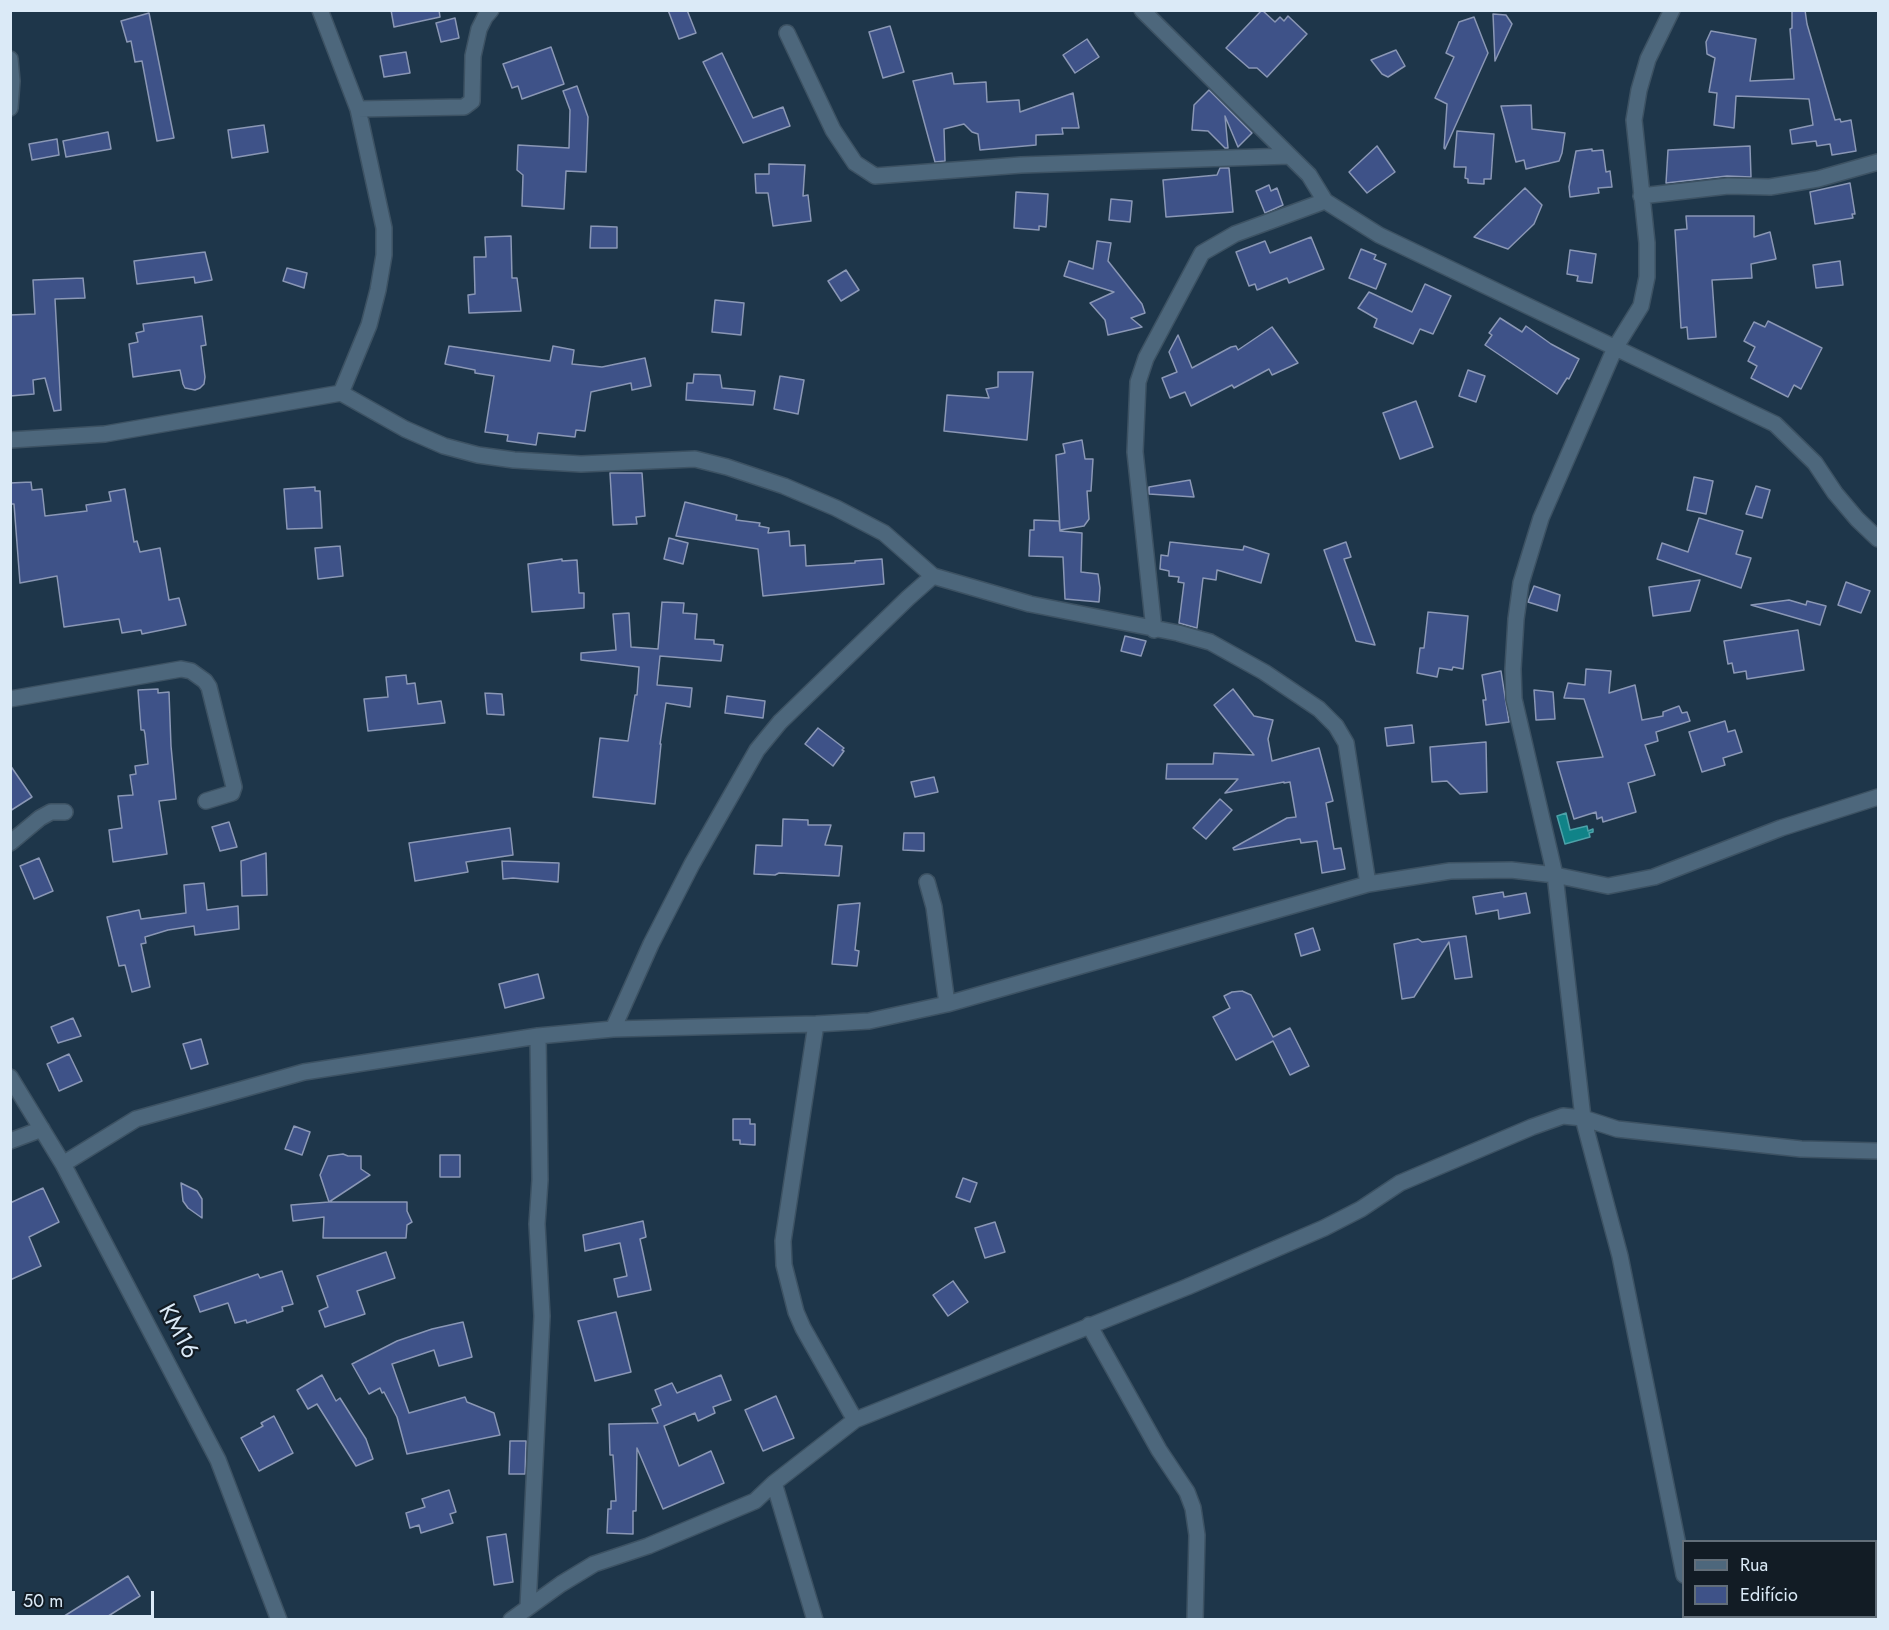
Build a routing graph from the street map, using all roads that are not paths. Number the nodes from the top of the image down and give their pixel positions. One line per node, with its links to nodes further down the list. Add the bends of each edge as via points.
1 (320, 10): 8 (street)
2 (491, 10): 8 (street, via 479,29 473,56 472,101 464,107)
3 (1142, 10): 9 (street)
4 (1672, 10): 11 (street, via 1648,59 1634,120)
5 (787, 33): 9 (street, via 833,130 855,164 875,176 1021,165)
6 (10, 59): 7 (street)
7 (10, 108)
8 (358, 109): 14 (street, via 384,228 384,255 369,325)
9 (1289, 156): 12 (street, via 1309,174)
10 (1878, 162): 11 (street, via 1818,179 1770,187 1728,186)
11 (1641, 196): 13 (street, via 1647,277 1641,306)
12 (1325, 201): 13 (street, via 1379,235); 18 (street, via 1235,234 1202,253 1146,358 1138,382 1135,453)
13 (1615, 348): 16 (street, via 1775,424 1815,463 1835,493); 24 (street, via 1541,518 1521,583 1516,619 1514,699)
14 (341, 393): 15 (street, via 105,434); 17 (street, via 405,429 478,455 581,464 695,459 727,467 784,486 884,533)
15 (10, 440)
16 (1878, 539)
17 (933, 576): 18 (street, via 1030,604); 29 (street, via 780,722 757,750 692,864)
18 (1154, 630): 26 (street, via 1210,642 1319,709 1336,726 1346,743)
19 (10, 699): 21 (street, via 181,669 191,671 209,687 234,787 232,793)
20 (1878, 797): 24 (street, via 1781,828 1654,877 1608,886)
21 (206, 801)
22 (65, 812): 23 (street, via 51,812 40,818)
23 (10, 843)
24 (1555, 875): 26 (street, via 1511,870 1450,871); 32 (street)
25 (927, 882): 27 (street)
26 (1368, 884): 27 (street)
27 (947, 1004): 28 (street, via 869,1020)
28 (816, 1024): 29 (street); 38 (street, via 783,1240 784,1264 803,1329)
29 (613, 1029): 30 (street)
30 (538, 1036): 36 (street, via 304,1072 136,1119); 41 (street, via 537,1224 542,1316)
31 (10, 1077): 33 (street, KM16)
32 (1583, 1118): 35 (street, via 1629,1131 1801,1149); 37 (street, via 1563,1116 1532,1127 1400,1183 1324,1228); 40 (street, via 1620,1256)
33 (42, 1129): 34 (street); 36 (street, KM16)
34 (10, 1141)
35 (1878, 1151)
36 (63, 1164): 42 (street, KM16, via 218,1460)
37 (1089, 1325): 38 (street); 45 (street, via 1194,1508)
38 (855, 1420): 39 (street)
39 (774, 1484): 41 (street, via 755,1501 735,1511 594,1564); 44 (street)
40 (1682, 1570)
41 (528, 1607): 43 (street)
42 (279, 1620)
43 (511, 1620)
44 (815, 1620)
45 (1195, 1620)

